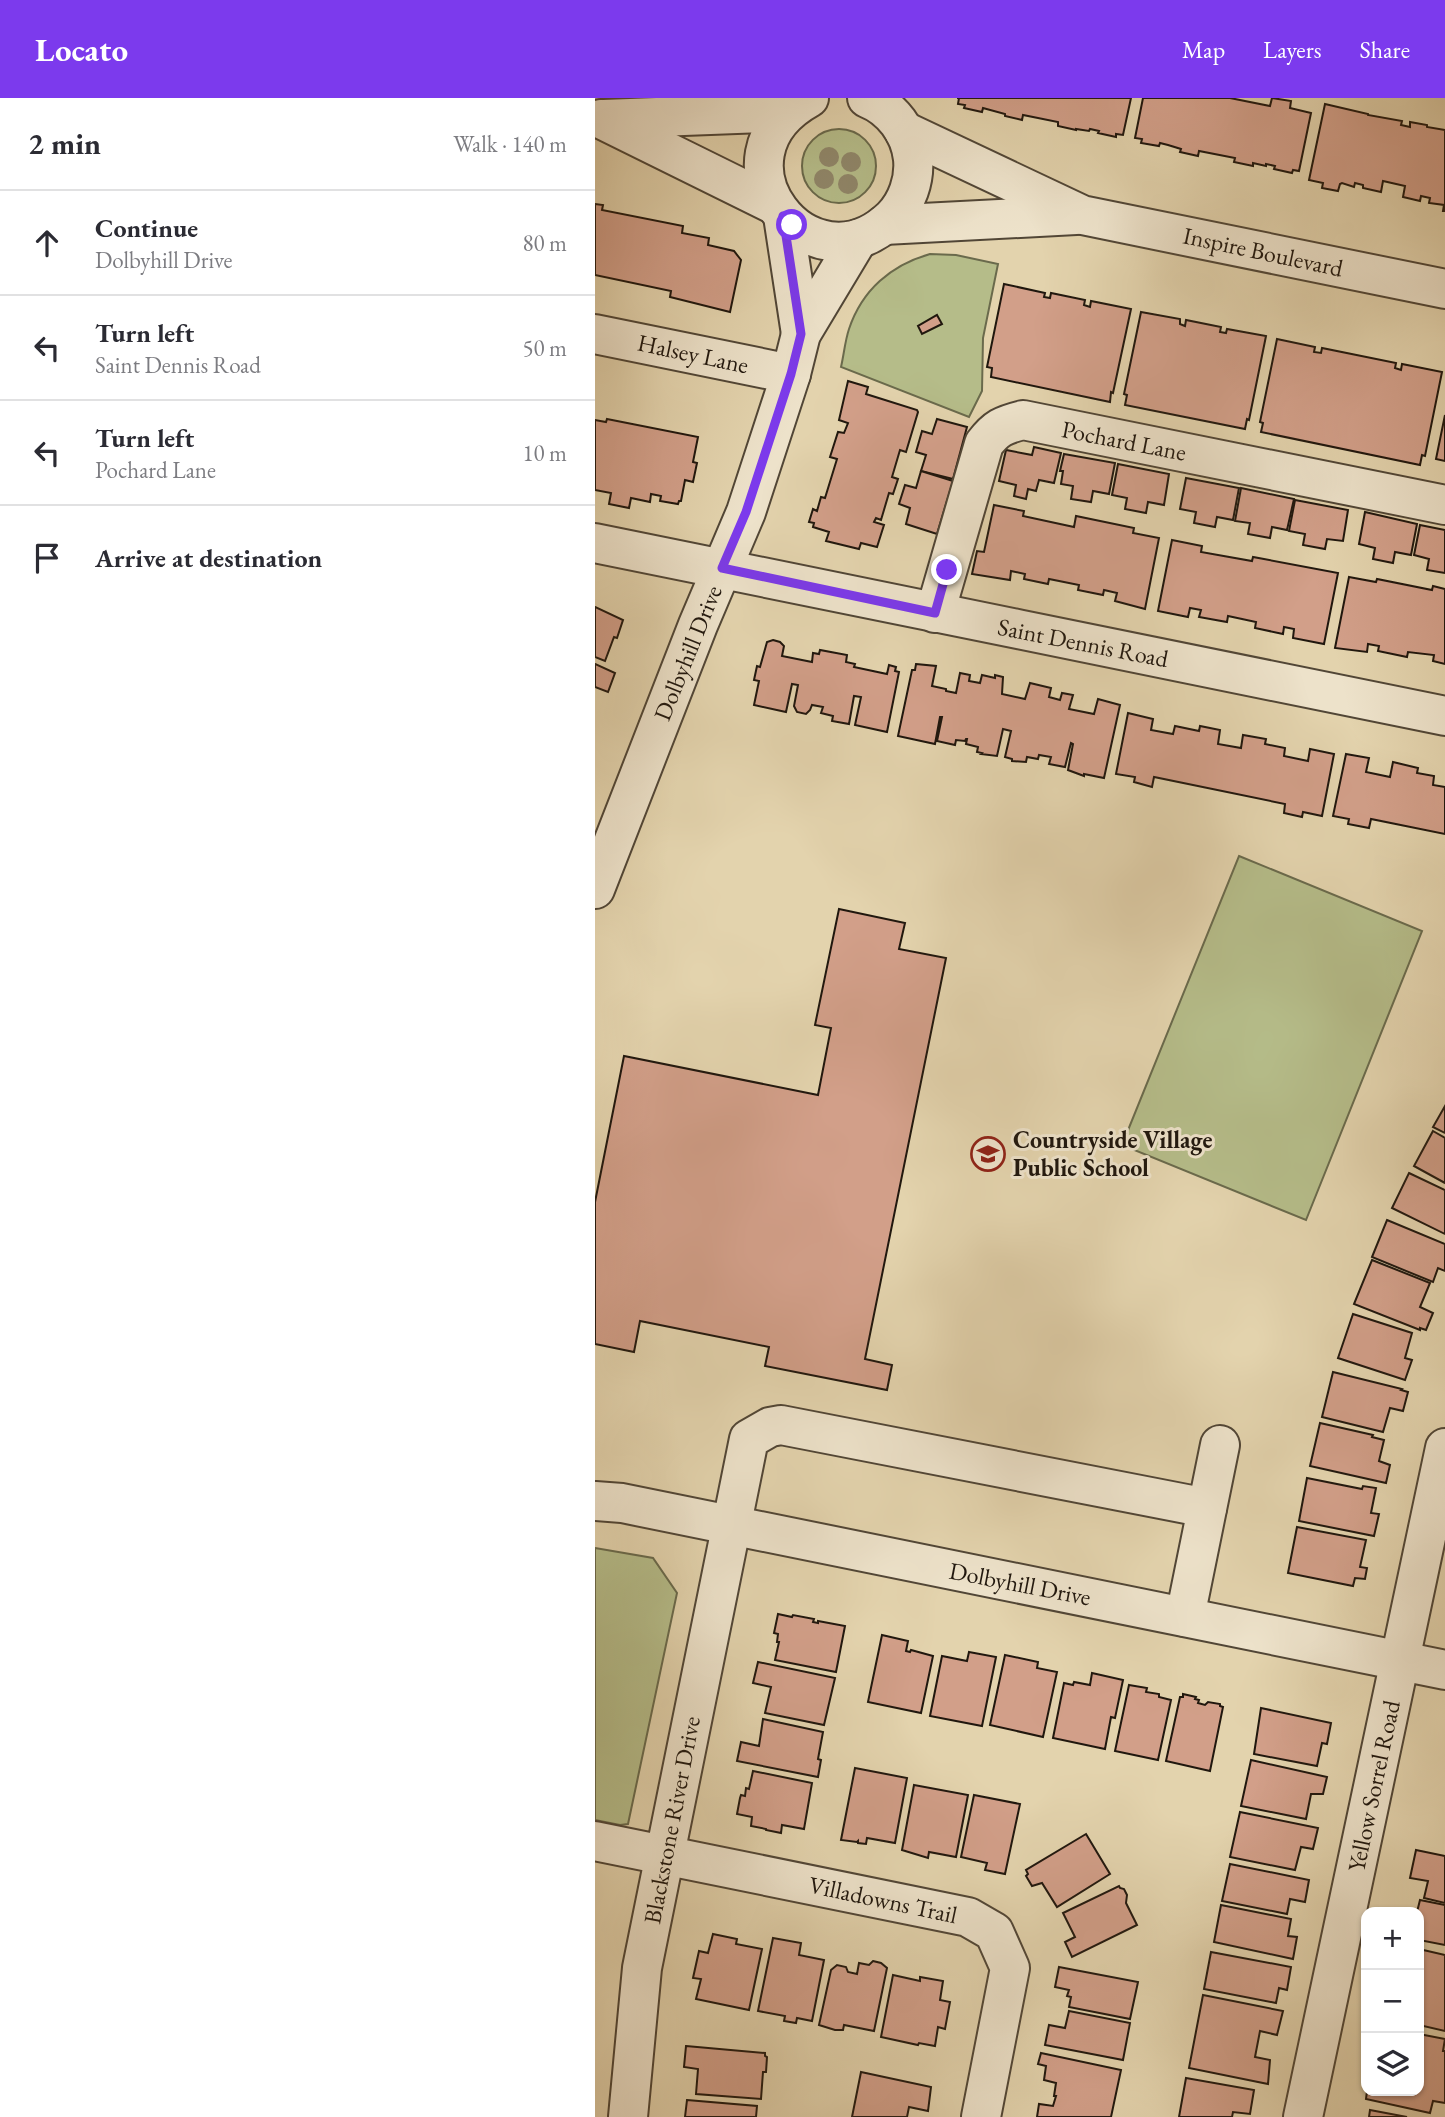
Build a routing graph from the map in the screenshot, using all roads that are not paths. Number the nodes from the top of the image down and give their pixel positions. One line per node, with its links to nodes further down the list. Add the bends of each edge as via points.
1 (799, 105): 3 (street); 4 (street, Dolbyhill Drive, via 773,131 765,155 765,181)
2 (885, 109): 5 (street, Inspire Boulevard); 6 (street, Dolbyhill Drive, via 913,159 910,188 895,215)
3 (598, 118): 4 (street)
4 (779, 210): 6 (street, Inspire Boulevard, via 815,237 842,241); 9 (street, Dolbyhill Drive)
5 (1082, 215): 6 (street, Inspire Boulevard); 7 (street, Inspire Boulevard)
6 (871, 232): 9 (street, Dolbyhill Drive)
7 (1445, 289)
8 (595, 334): 10 (street, Halsey Lane)
9 (801, 334): 10 (street, Dolbyhill Drive)
10 (791, 374): 13 (street, Dolbyhill Drive, via 746,512)
11 (1445, 505): 14 (street, Pochard Lane, via 1023,420 993,431 984,444)
12 (595, 543): 13 (street, Saint Dennis Road)
13 (722, 568): 14 (street, Saint Dennis Road); 16 (street, Dolbyhill Drive)
14 (935, 613): 15 (street, Saint Dennis Road)
15 (1445, 716)
16 (596, 883)
17 (1220, 1445): 20 (street)
18 (1445, 1448): 23 (street, Yellow Sorrel Road)
19 (595, 1501): 21 (street, Dolbyhill Drive)
20 (1207, 1508): 21 (street, Blackstone River Drive, via 781,1425 749,1439); 22 (street)
21 (731, 1526): 22 (street, Dolbyhill Drive); 26 (street, Blackstone River Drive)
22 (1185, 1617): 23 (street, Dolbyhill Drive)
23 (1399, 1661): 24 (street, Dolbyhill Drive); 29 (street, Yellow Sorrel Road)
24 (1445, 1670)
25 (595, 1841): 26 (street, Villadowns Trail)
26 (665, 1854): 27 (street, Blackstone River Drive, via 642,1968); 28 (street, Villadowns Trail, via 968,1917 994,1932 1010,1968)
27 (628, 2117)
28 (981, 2117)
29 (1303, 2117)

